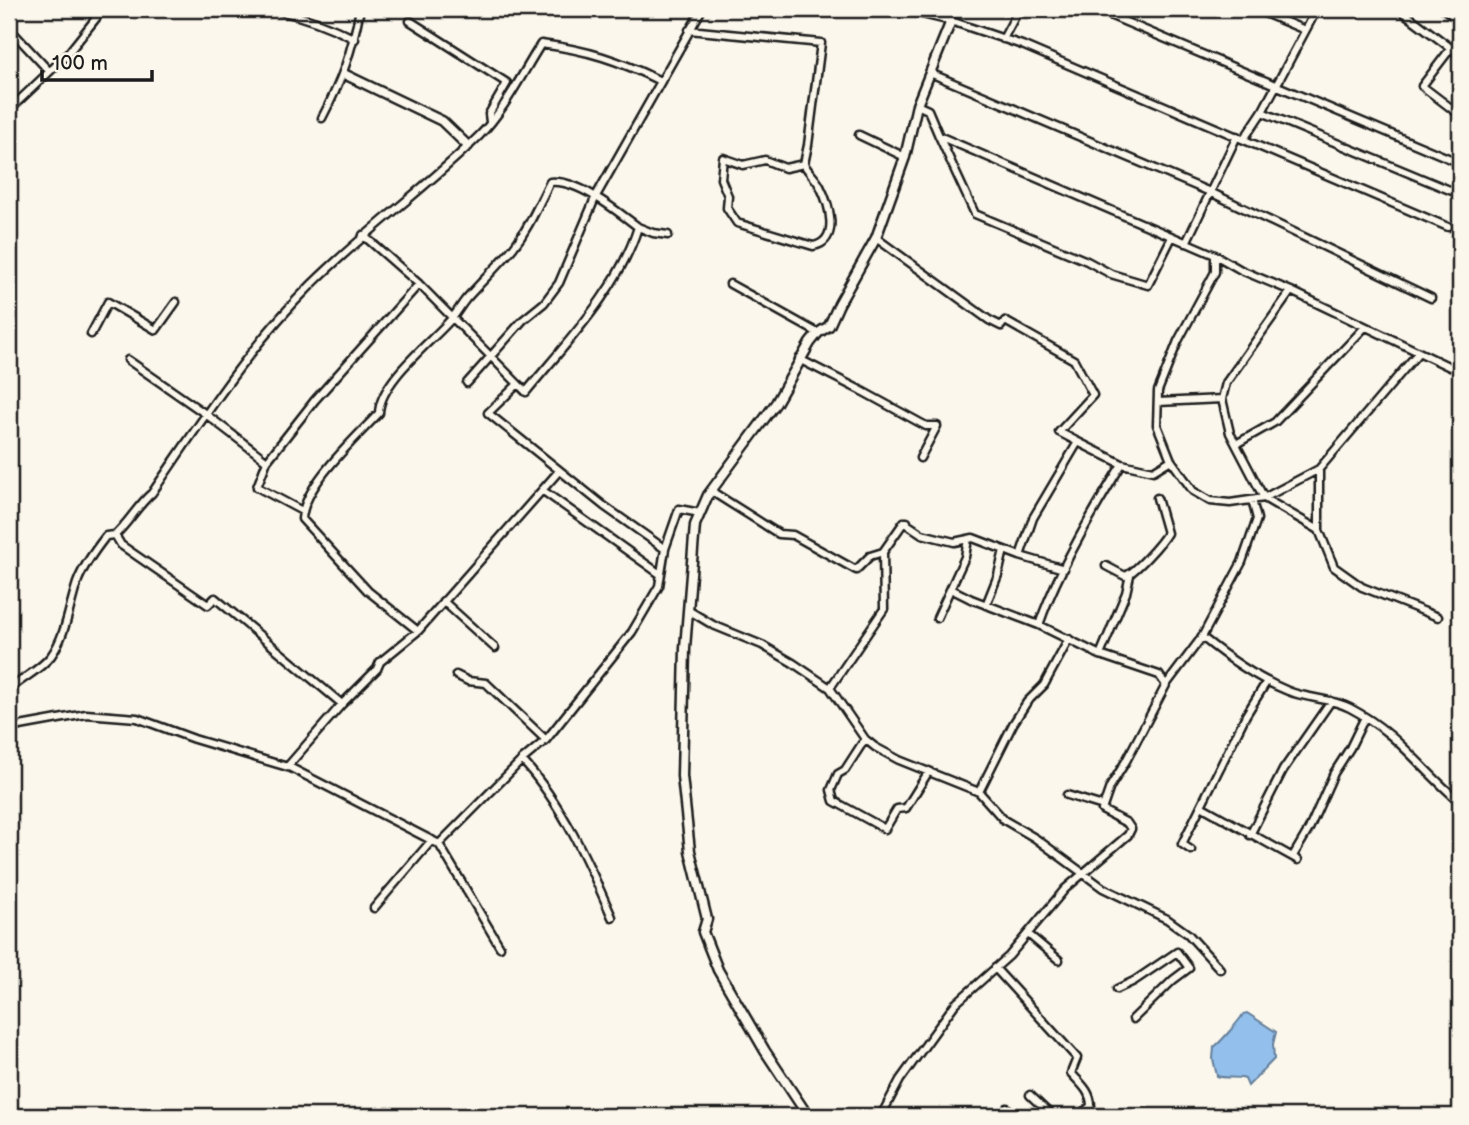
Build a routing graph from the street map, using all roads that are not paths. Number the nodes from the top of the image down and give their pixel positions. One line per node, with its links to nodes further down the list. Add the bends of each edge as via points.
1 (86, 9): 23 (street, via 97,17)
2 (272, 9): 19 (street, via 300,15)
3 (360, 9): 19 (street)
4 (702, 9): 17 (street)
5 (901, 9): 14 (street)
6 (947, 9): 14 (street)
7 (1020, 9): 20 (street)
8 (1094, 9): 27 (street)
9 (1255, 9): 18 (street)
10 (1317, 9): 18 (street)
11 (1399, 9): 21 (street)
12 (1444, 9): 15 (street)
13 (410, 21): 33 (street, via 507,83 489,114)
14 (951, 21): 20 (street); 24 (street)
15 (1460, 21)
16 (9, 29): 23 (street)
17 (690, 30): 26 (street); 40 (street, via 821,43)
18 (1305, 30): 27 (street)
19 (355, 39): 25 (street)
20 (1003, 39): 36 (street)
21 (1451, 48): 22 (street); 31 (street, via 1422,86)
22 (1460, 55)
23 (49, 71): 29 (street)
24 (930, 73): 28 (street); 42 (street)
25 (344, 74): 32 (street); 37 (street, via 442,121)
26 (660, 81): 33 (street, via 607,56 541,44); 43 (street)
27 (1275, 84): 30 (street); 39 (street)
28 (917, 105): 35 (street, via 928,110); 38 (street)
29 (9, 110)
30 (1262, 112): 36 (street); 41 (street)
31 (1460, 115)
32 (322, 118)
33 (490, 122): 37 (street)
34 (859, 135): 38 (street)
35 (939, 136): 48 (street); 48 (street, via 975,215 1111,274 1148,285)
36 (1240, 138): 42 (street); 45 (street)
37 (468, 146): 46 (street)
38 (905, 157): 49 (street)
39 (1460, 163)
40 (804, 164): 40 (street, via 819,184 832,225 820,245 737,223 727,208 721,179 723,158 743,165 765,160 785,168)
41 (1452, 191)
42 (1210, 192): 50 (street); 55 (street)
43 (596, 196): 44 (street); 57 (street, via 550,182 528,228); 62 (street, via 559,283)
44 (638, 227): 47 (street); 67 (street, via 619,270 573,337 526,392)
45 (1448, 227)
46 (363, 235): 52 (street); 70 (street, via 309,286)
47 (668, 235)
48 (1172, 237): 50 (street)
49 (876, 238): 59 (street, via 829,326); 71 (street, via 989,320 1001,326 1005,321 1074,360 1093,395 1059,432)
50 (1186, 243): 51 (street)
51 (1215, 255): 54 (street); 69 (street, via 1215,272 1178,341)
52 (419, 284): 57 (street); 75 (street)
53 (730, 284): 59 (street)
54 (1291, 291): 58 (street); 68 (street, via 1226,383)
55 (1431, 298)
56 (177, 302): 60 (street, via 156,330 108,302)
57 (453, 317): 62 (street); 84 (street, via 396,377 379,404 379,413 338,455)
58 (1365, 327): 61 (street); 72 (street, via 1275,422)
59 (818, 332): 63 (street)
60 (91, 334)
61 (1418, 353): 65 (street); 77 (street)
62 (491, 357): 66 (street); 67 (street)
63 (799, 359): 73 (street, via 926,426 937,426); 80 (street, via 776,403)
64 (128, 360): 70 (street)
65 (1450, 367)
66 (467, 383)
67 (518, 384): 78 (street, via 488,413)
68 (1222, 399): 69 (street); 72 (street)
69 (1157, 402): 74 (street, via 1157,425)
70 (207, 415): 75 (street); 87 (street, via 152,493)
71 (1078, 442): 76 (street); 92 (street, via 1033,518)
72 (1236, 444): 82 (street)
73 (920, 458)
74 (1171, 460): 76 (street, via 1153,471); 83 (street, via 1193,491 1210,501)
75 (267, 461): 84 (street, via 257,487)
76 (1122, 464): 94 (street)
77 (1319, 469): 82 (street); 86 (street)
78 (559, 471): 79 (street); 89 (street)
79 (542, 490): 95 (street); 98 (street)
80 (710, 491): 85 (street); 91 (street, via 779,534 793,535 856,570 870,556)
81 (1157, 498): 96 (street, via 1167,533)
82 (1264, 498): 83 (street); 86 (street)
83 (1251, 500): 105 (street, via 1257,519 1242,562)
84 (302, 511): 104 (street, via 302,519 368,591)
85 (700, 513): 89 (street, via 679,509); 100 (street)
86 (1319, 530): 101 (street, via 1334,567 1363,587)
87 (115, 535): 113 (street, via 106,536 78,579 60,642 50,657); 115 (street, via 121,545 184,591 208,605 215,598)
88 (968, 539): 90 (street); 91 (street, via 954,542 922,534 907,522); 97 (street)
89 (665, 549): 95 (street)
90 (1004, 550): 92 (street); 99 (street)
91 (883, 552): 112 (street, via 884,609)
92 (1020, 556): 94 (street)
93 (1106, 566): 96 (street)
94 (1064, 569): 103 (street)
95 (660, 574): 119 (street, via 659,586 632,632)
96 (1130, 575): 108 (street)
97 (951, 589): 99 (street); 102 (street)
98 (443, 601): 104 (street); 107 (street)
99 (986, 605): 103 (street)
100 (688, 610): 112 (street, via 762,645); 143 (street, via 682,776 690,851 707,919 704,932 724,982)
101 (1438, 617)
102 (937, 618)
103 (1039, 625): 106 (street)
104 (418, 631): 115 (street, via 380,662)
105 (1202, 637): 110 (street); 111 (street)
106 (1069, 639): 108 (street); 123 (street, via 1044,685 1013,724)
107 (495, 649)
108 (1100, 655): 111 (street, via 1159,675)
109 (456, 675): 119 (street, via 486,683)
110 (1267, 681): 114 (street); 127 (street)
111 (1166, 685): 126 (street)
112 (830, 688): 118 (street)
113 (9, 690)
114 (1331, 701): 116 (street); 128 (street, via 1283,770)
115 (342, 704): 121 (street)
116 (1365, 717): 125 (street, via 1385,729); 128 (street, via 1295,858)
117 (9, 728): 121 (street, via 86,714 137,718)
118 (865, 739): 122 (street, via 899,760); 122 (street, via 831,790 834,801 886,829 897,809 906,808)
119 (546, 740): 120 (street)
120 (522, 760): 129 (street); 133 (street, via 561,812)
121 (287, 767): 129 (street)
122 (929, 771): 123 (street)
123 (979, 792): 131 (street, via 1004,820)
124 (1068, 795): 126 (street)
125 (1460, 802)
126 (1103, 806): 131 (street, via 1102,810 1131,829)
127 (1201, 806): 128 (street); 130 (street, via 1182,844)
128 (1250, 835)
129 (436, 842): 132 (street); 135 (street)
130 (1191, 850)
131 (1085, 873): 134 (street); 138 (street, via 1103,888 1167,919)
132 (374, 908)
133 (612, 917)
134 (1028, 934): 136 (street); 137 (street)
135 (500, 947)
136 (1059, 960)
137 (995, 968): 144 (street, via 955,1004 900,1080); 147 (street, via 1077,1058 1071,1073 1091,1099 1091,1106)
138 (1220, 969)
139 (1117, 989): 140 (street, via 1177,952 1189,968)
140 (1133, 1019)
141 (1030, 1095): 146 (street)
142 (1007, 1108): 145 (street)
143 (808, 1116)
144 (881, 1116)
145 (1017, 1116)
146 (1052, 1116)
147 (1079, 1116)

